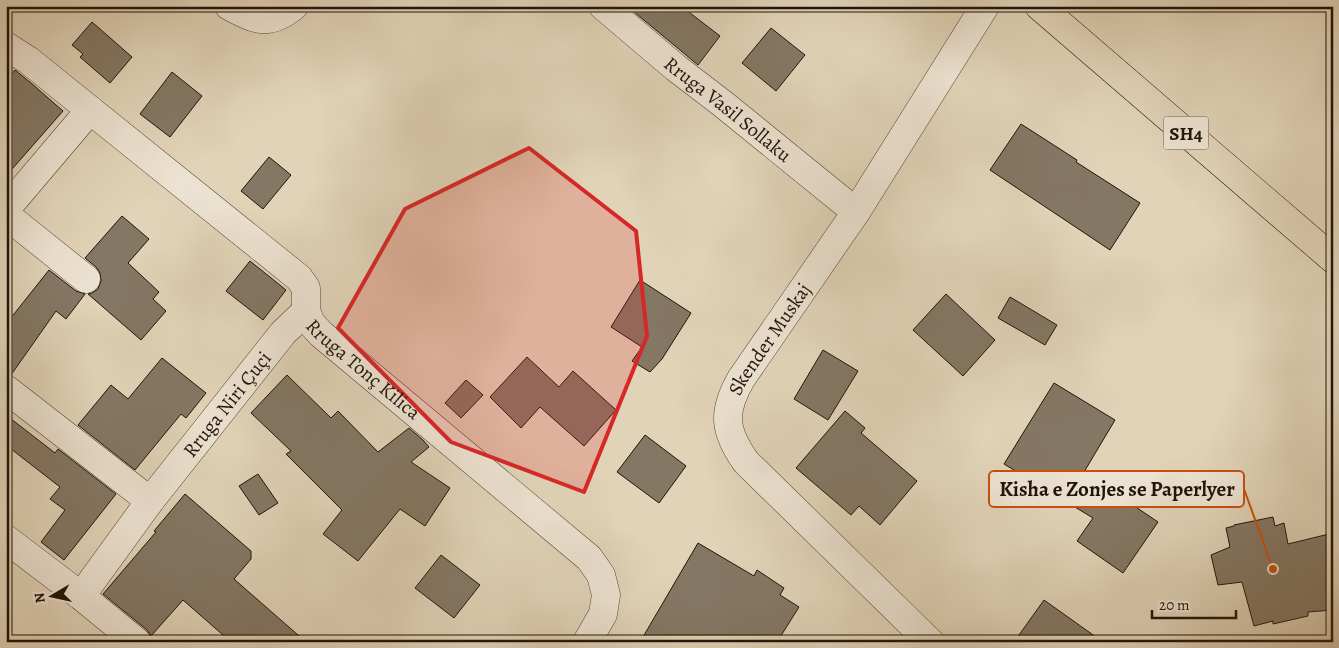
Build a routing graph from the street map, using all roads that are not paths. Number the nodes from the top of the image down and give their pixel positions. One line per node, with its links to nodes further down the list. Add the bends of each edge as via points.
1 (229, 6): 2 (street, via 264,20 277,17)
2 (294, 6)
3 (603, 6): 9 (street, Rruga Vasil Sollaku)
4 (985, 6): 9 (street, Skender Muskaj)
5 (1039, 6): 11 (main road, SH4)
6 (6, 46): 7 (street, Rruga Tonç Kilica)
7 (90, 110): 8 (street); 13 (street, Rruga Tonç Kilica, via 299,278 306,288)
8 (6, 209)
9 (856, 212): 20 (street, Skender Muskaj, via 741,380 732,396 729,427 735,446 746,462)
10 (6, 214): 12 (street)
11 (1333, 259)
12 (86, 279)
13 (306, 310): 15 (street, Rruga Niri Çuçi, via 283,333); 19 (street, Rruga Tonç Kilica, via 311,323 321,334 589,558 601,575 606,595 603,614)
14 (6, 388): 15 (street)
15 (150, 501): 17 (street, Rruga Niri Çuçi)
16 (6, 539): 17 (street)
17 (81, 596): 18 (street)
18 (137, 642)
19 (587, 642)
20 (930, 642)

